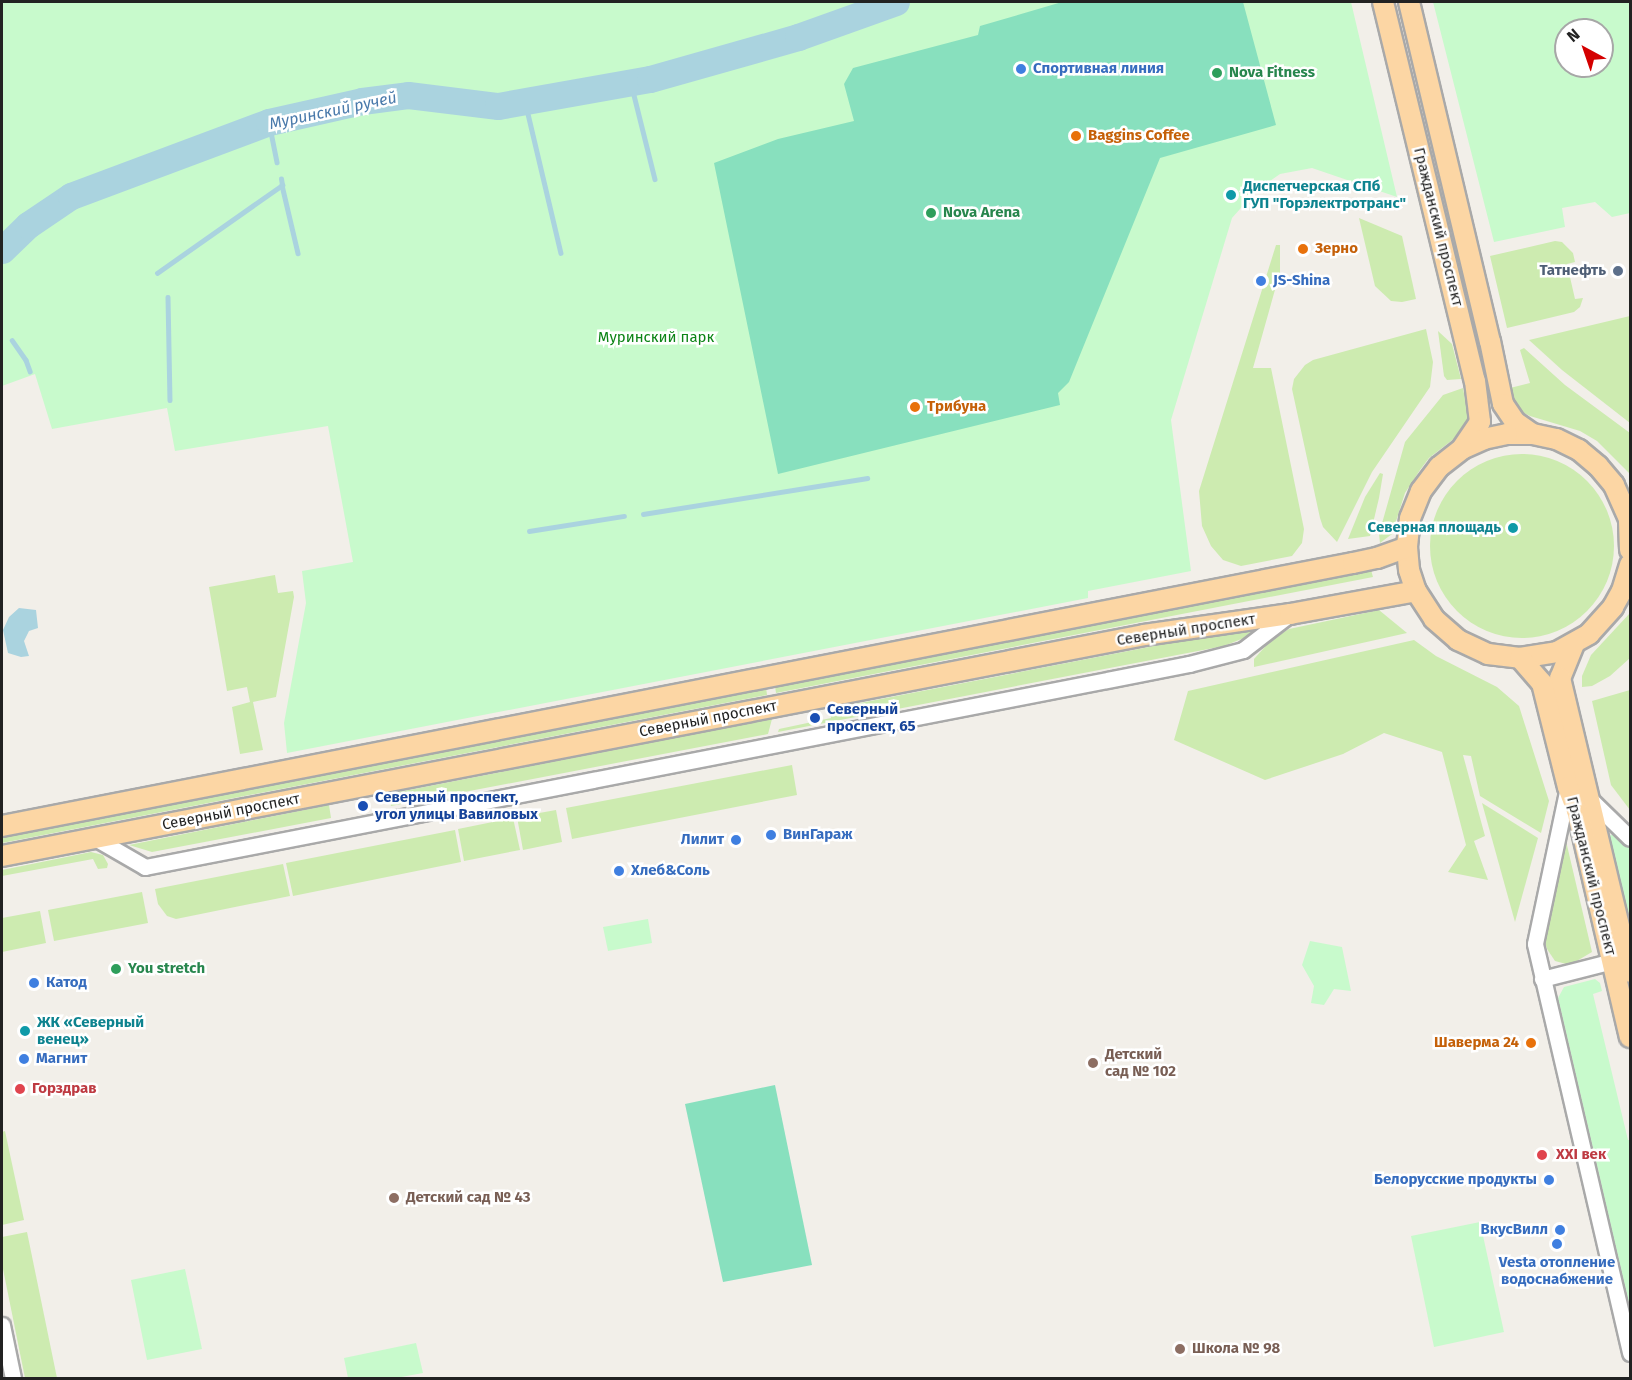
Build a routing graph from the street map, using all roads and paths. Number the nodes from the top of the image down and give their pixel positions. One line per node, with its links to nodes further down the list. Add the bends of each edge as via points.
1 (1383, 2): 4 (main road, Гражданский проспект, via 1475,381 1480,422)
2 (1409, 2): 3 (main road, Гражданский проспект, via 1503,404 1515,422)
3 (1532, 434): 4 (main road, via 1507,434); 5 (main road, via 1579,450)
4 (1462, 449): 6 (main road, via 1439,467 1421,491 1410,518)
5 (1622, 490): 7 (main road, via 1629,519)
6 (1407, 546): 9 (main road); 15 (main road, Северный проспект, via 1353,563)
7 (1630, 550)
8 (1630, 564): 11 (main road, via 1613,607 1589,634)
9 (1416, 591): 10 (main road, Северный проспект); 12 (main road, via 1434,619 1458,640 1488,654)
10 (1290, 614): 16 (main road, Северный проспект, via 1144,635); 16 (street, via 1243,650 1227,655 145,867)
11 (1574, 644): 12 (main road, via 1557,652); 14 (main road, Гражданский проспект, via 1560,678)
12 (1520, 658): 13 (main road, Гражданский проспект, via 1542,683)
13 (1568, 787): 19 (main road, Гражданский проспект, via 1577,810); 21 (street, Гражданский проспект, via 1535,944)
14 (1589, 798): 17 (street, Гражданский проспект); 20 (main road, Гражданский проспект)
15 (2, 826)
16 (94, 838): 18 (main road, Северный проспект)
17 (1630, 838)
18 (2, 856)
19 (1612, 961): 21 (street); 22 (main road, Гражданский проспект)
20 (1630, 972)
21 (1542, 978): 24 (street)
22 (1630, 1036)
23 (2, 1325): 25 (street)
24 (1630, 1353)
25 (13, 1378)

